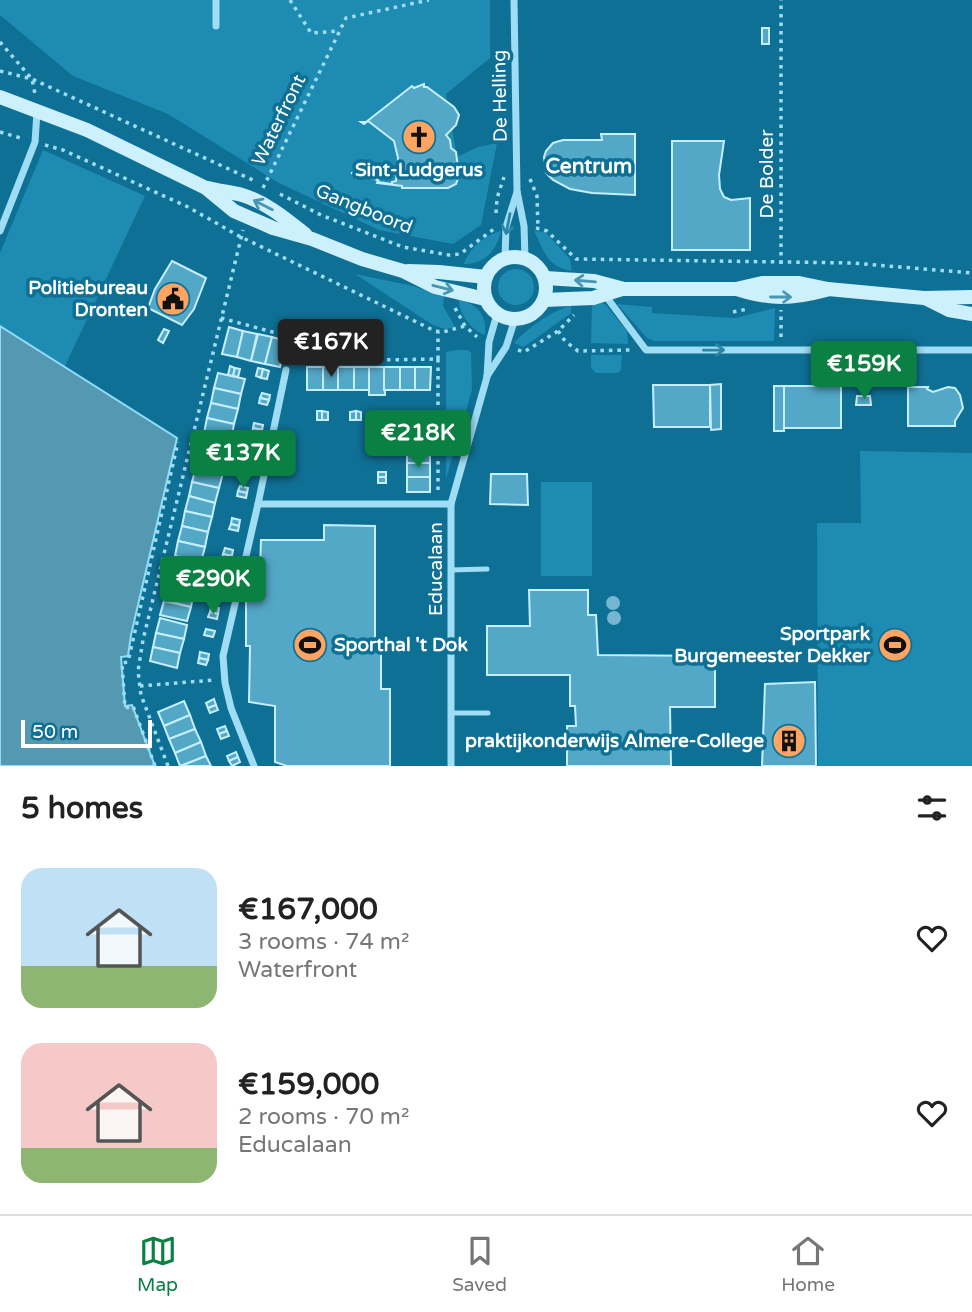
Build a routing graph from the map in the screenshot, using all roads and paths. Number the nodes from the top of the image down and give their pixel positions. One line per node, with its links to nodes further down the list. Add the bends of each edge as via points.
1 (216, 0): 6 (street)
2 (290, 0): 7 (path, via 311,33)
3 (429, 0): 7 (path, via 346,18)
4 (514, 0): 17 (street, De Helling)
5 (781, 0): 28 (path, De Bolder)
6 (216, 26)
7 (339, 31): 15 (path, Waterfront)
8 (0, 42): 10 (path)
9 (0, 71): 10 (path, Gangboord)
10 (33, 79): 15 (path, Gangboord)
11 (0, 97): 12 (main road)
12 (37, 111): 14 (street); 16 (main road)
13 (0, 132): 14 (path)
14 (35, 142): 22 (street); 23 (path, via 63,150 163,196)
15 (264, 186): 18 (path, Waterfront); 21 (path, Gangboord, via 321,215 403,247 426,251 460,254 495,228)
16 (206, 188): 18 (main road); 19 (main road)
17 (517, 191): 20 (street, De Helling); 21 (street, De Helling, one-way to 21)
18 (257, 201): 24 (main road, one-way to 18)
19 (249, 218): 23 (path); 24 (main road)
20 (524, 226): 26 (street, De Helling); 27 (path, via 547,230)
21 (506, 227): 25 (street, De Helling)
22 (0, 231)
23 (239, 236): 44 (path); 47 (path)
24 (312, 239): 29 (main road)
25 (505, 258): 26 (main road); 31 (main road)
26 (525, 258): 32 (main road, via 537,265)
27 (576, 259): 28 (path); 33 (path)
28 (781, 262): 30 (path); 35 (path, De Bolder)
29 (403, 271): 31 (main road); 39 (main road, one-way to 39, via 435,287)
30 (972, 273)
31 (486, 276): 39 (main road)
32 (545, 278): 33 (main road); 41 (main road)
33 (576, 280): 34 (main road, one-way to 33)
34 (624, 289): 35 (main road, via 736,289 762,298); 36 (main road)
35 (781, 290): 37 (main road, via 798,297 828,289); 51 (path, De Bolder)
36 (604, 294): 40 (main road); 52 (street)
37 (924, 298): 38 (main road); 43 (main road)
38 (972, 298)
39 (485, 299): 42 (main road)
40 (575, 299): 41 (main road); 46 (path, via 574,316)
41 (544, 300): 45 (main road, via 532,314)
42 (498, 314): 45 (main road); 49 (street, Educalaan)
43 (972, 314)
44 (221, 318): 48 (path); 66 (path, via 143,640)
45 (515, 319): 50 (street, Educalaan)
46 (558, 331): 50 (path, via 524,352); 52 (path, via 578,351)
47 (439, 332): 49 (path, via 465,326); 55 (path)
48 (291, 337): 55 (path, via 315,361); 57 (path)
49 (489, 342): 58 (street, Educalaan)
50 (506, 347): 58 (street, Educalaan)
51 (780, 349): 52 (street, one-way to 51); 53 (street)
52 (646, 350)
53 (882, 350): 54 (street); 56 (lane)
54 (972, 350)
55 (438, 359): 61 (path)
56 (882, 367)
57 (286, 370): 60 (street)
58 (487, 377): 62 (street, Educalaan)
59 (178, 442): 69 (path, via 128,662 122,663 125,708 133,706)
60 (258, 504): 61 (street); 65 (street, via 223,656)
61 (438, 504): 62 (street)
62 (451, 504): 64 (street, Educalaan)
63 (487, 569): 64 (lane)
64 (451, 570): 67 (street, Educalaan)
65 (224, 679): 66 (path); 71 (street)
66 (140, 686): 70 (path)
67 (451, 713): 68 (lane); 72 (street, Educalaan)
68 (488, 713)
69 (155, 766)
70 (168, 766)
71 (254, 766)
72 (451, 766)

